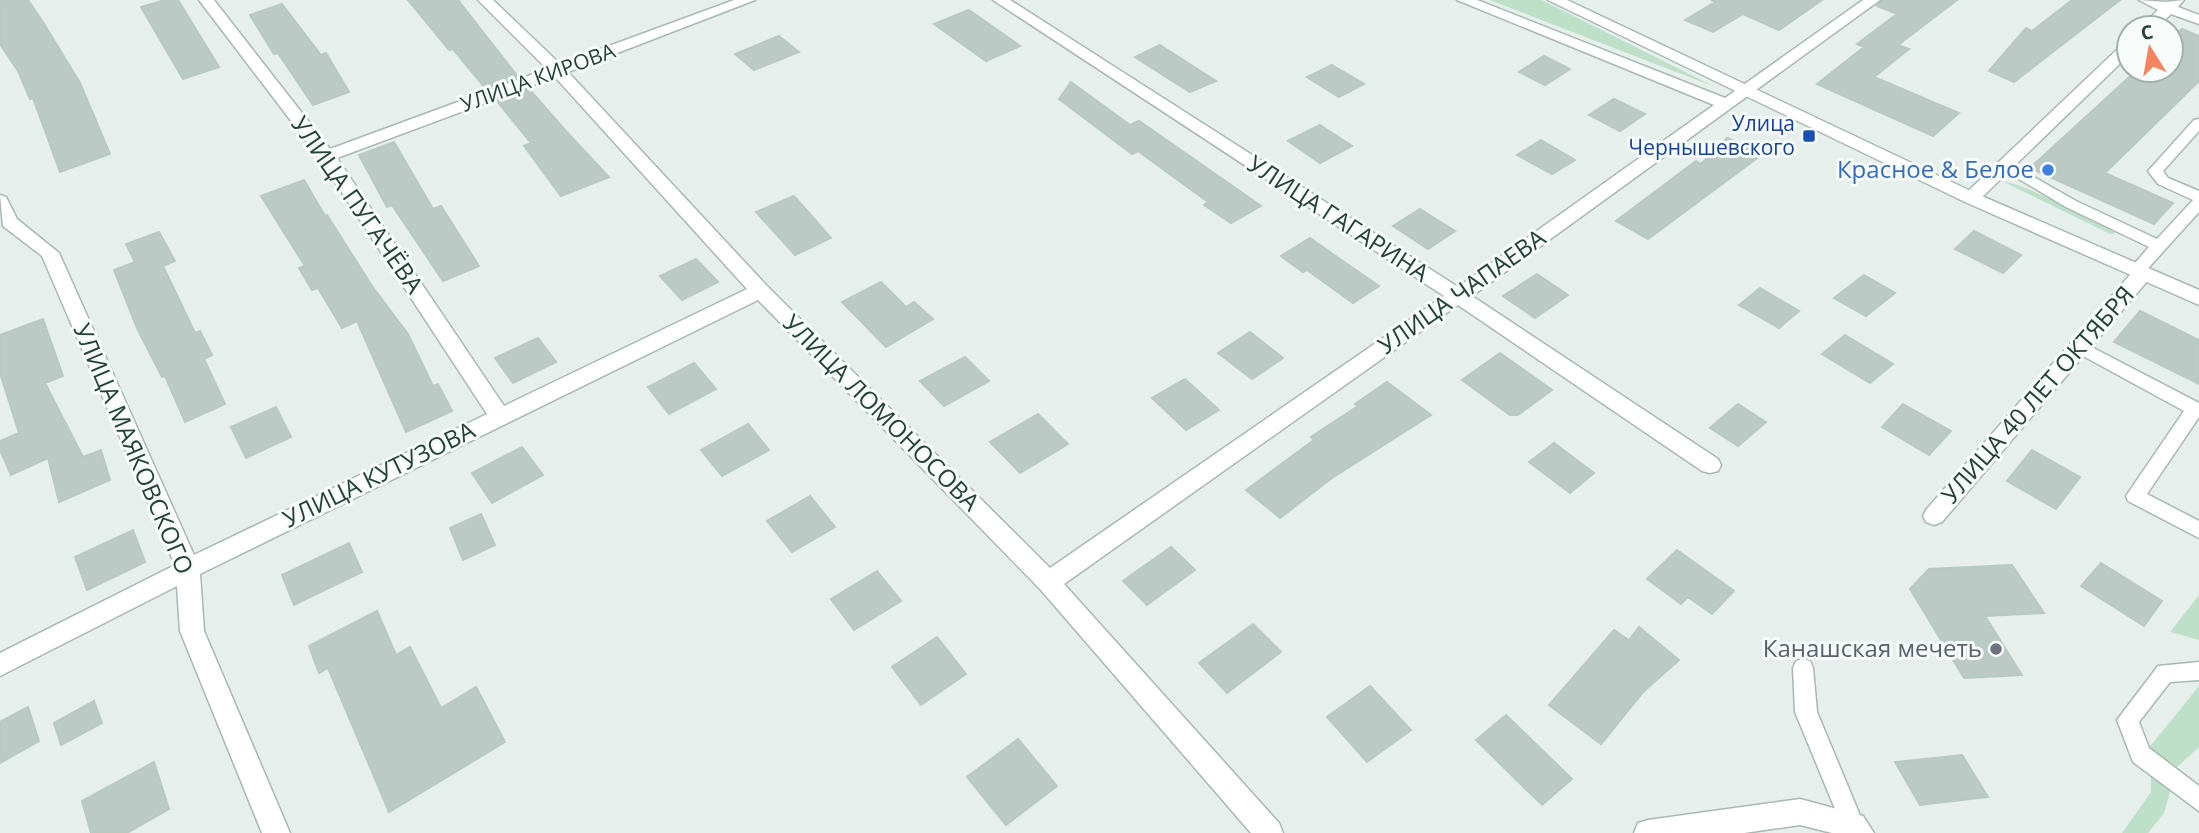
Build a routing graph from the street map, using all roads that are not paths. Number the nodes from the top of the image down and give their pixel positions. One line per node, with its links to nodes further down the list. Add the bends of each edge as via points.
1 (206, 0): 16 (street, УЛИЦА ПУГАЧЁВА)
2 (485, 0): 12 (street, УЛИЦА ЛОМОНОСОВА)
3 (748, 0): 12 (street, УЛИЦА КИРОВА)
4 (1000, 0): 25 (street, УЛИЦА ГАГАРИНА)
5 (1464, 0): 14 (street)
6 (1555, 0): 13 (street)
7 (1873, 0): 13 (street, УЛИЦА ЧАПАЕВА)
8 (2146, 0): 9 (street)
9 (2173, 4): 10 (street)
10 (2199, 20)
11 (2115, 59): 17 (street)
12 (557, 70): 16 (street, УЛИЦА КИРОВА); 24 (street, УЛИЦА ЛОМОНОСОВА)
13 (1743, 90): 14 (street, УЛИЦА ЧАПАЕВА); 19 (street)
14 (1725, 104): 25 (street, УЛИЦА ЧАПАЕВА)
15 (2199, 123): 18 (lane, via 2155,171 2163,181)
16 (327, 156): 28 (street, УЛИЦА ПУГАЧЁВА)
17 (2004, 166): 19 (street); 22 (lane)
18 (2199, 197)
19 (1971, 198): 23 (street)
20 (0, 201): 32 (street, УЛИЦА МАЯКОВСКОГО, via 9,222 50,253)
21 (2199, 203): 22 (lane)
22 (2159, 246): 23 (lane)
23 (2139, 272): 26 (street); 27 (street, УЛИЦА 40 ЛЕТ ОКТЯБРЯ)
24 (760, 290): 28 (street, УЛИЦА КУТУЗОВА); 33 (street, УЛИЦА ЛОМОНОСОВА)
25 (1458, 296): 29 (street, УЛИЦА ГАГАРИНА); 33 (street, УЛИЦА ЧАПАЕВА)
26 (2199, 298)
27 (2080, 347): 30 (street, УЛИЦА 40 ЛЕТ ОКТЯБРЯ); 31 (lane, via 2195,409 2135,496)
28 (499, 416): 32 (street, УЛИЦА КУТУЗОВА)
29 (1710, 465)
30 (1934, 516)
31 (2199, 530)
32 (188, 569): 34 (street, УЛИЦА КУТУЗОВА); 39 (street, УЛИЦА МАЯКОВСКОГО, via 192,631)
33 (1048, 582): 40 (street, УЛИЦА ЛОМОНОСОВА)
34 (0, 665)
35 (1803, 668): 38 (lane, via 1806,712)
36 (2199, 671): 37 (lane, via 2165,673 2129,720 2141,755)
37 (2199, 800)
38 (1857, 829): 41 (street, via 1800,812)
39 (276, 833)
40 (1269, 833)
41 (1648, 833)

